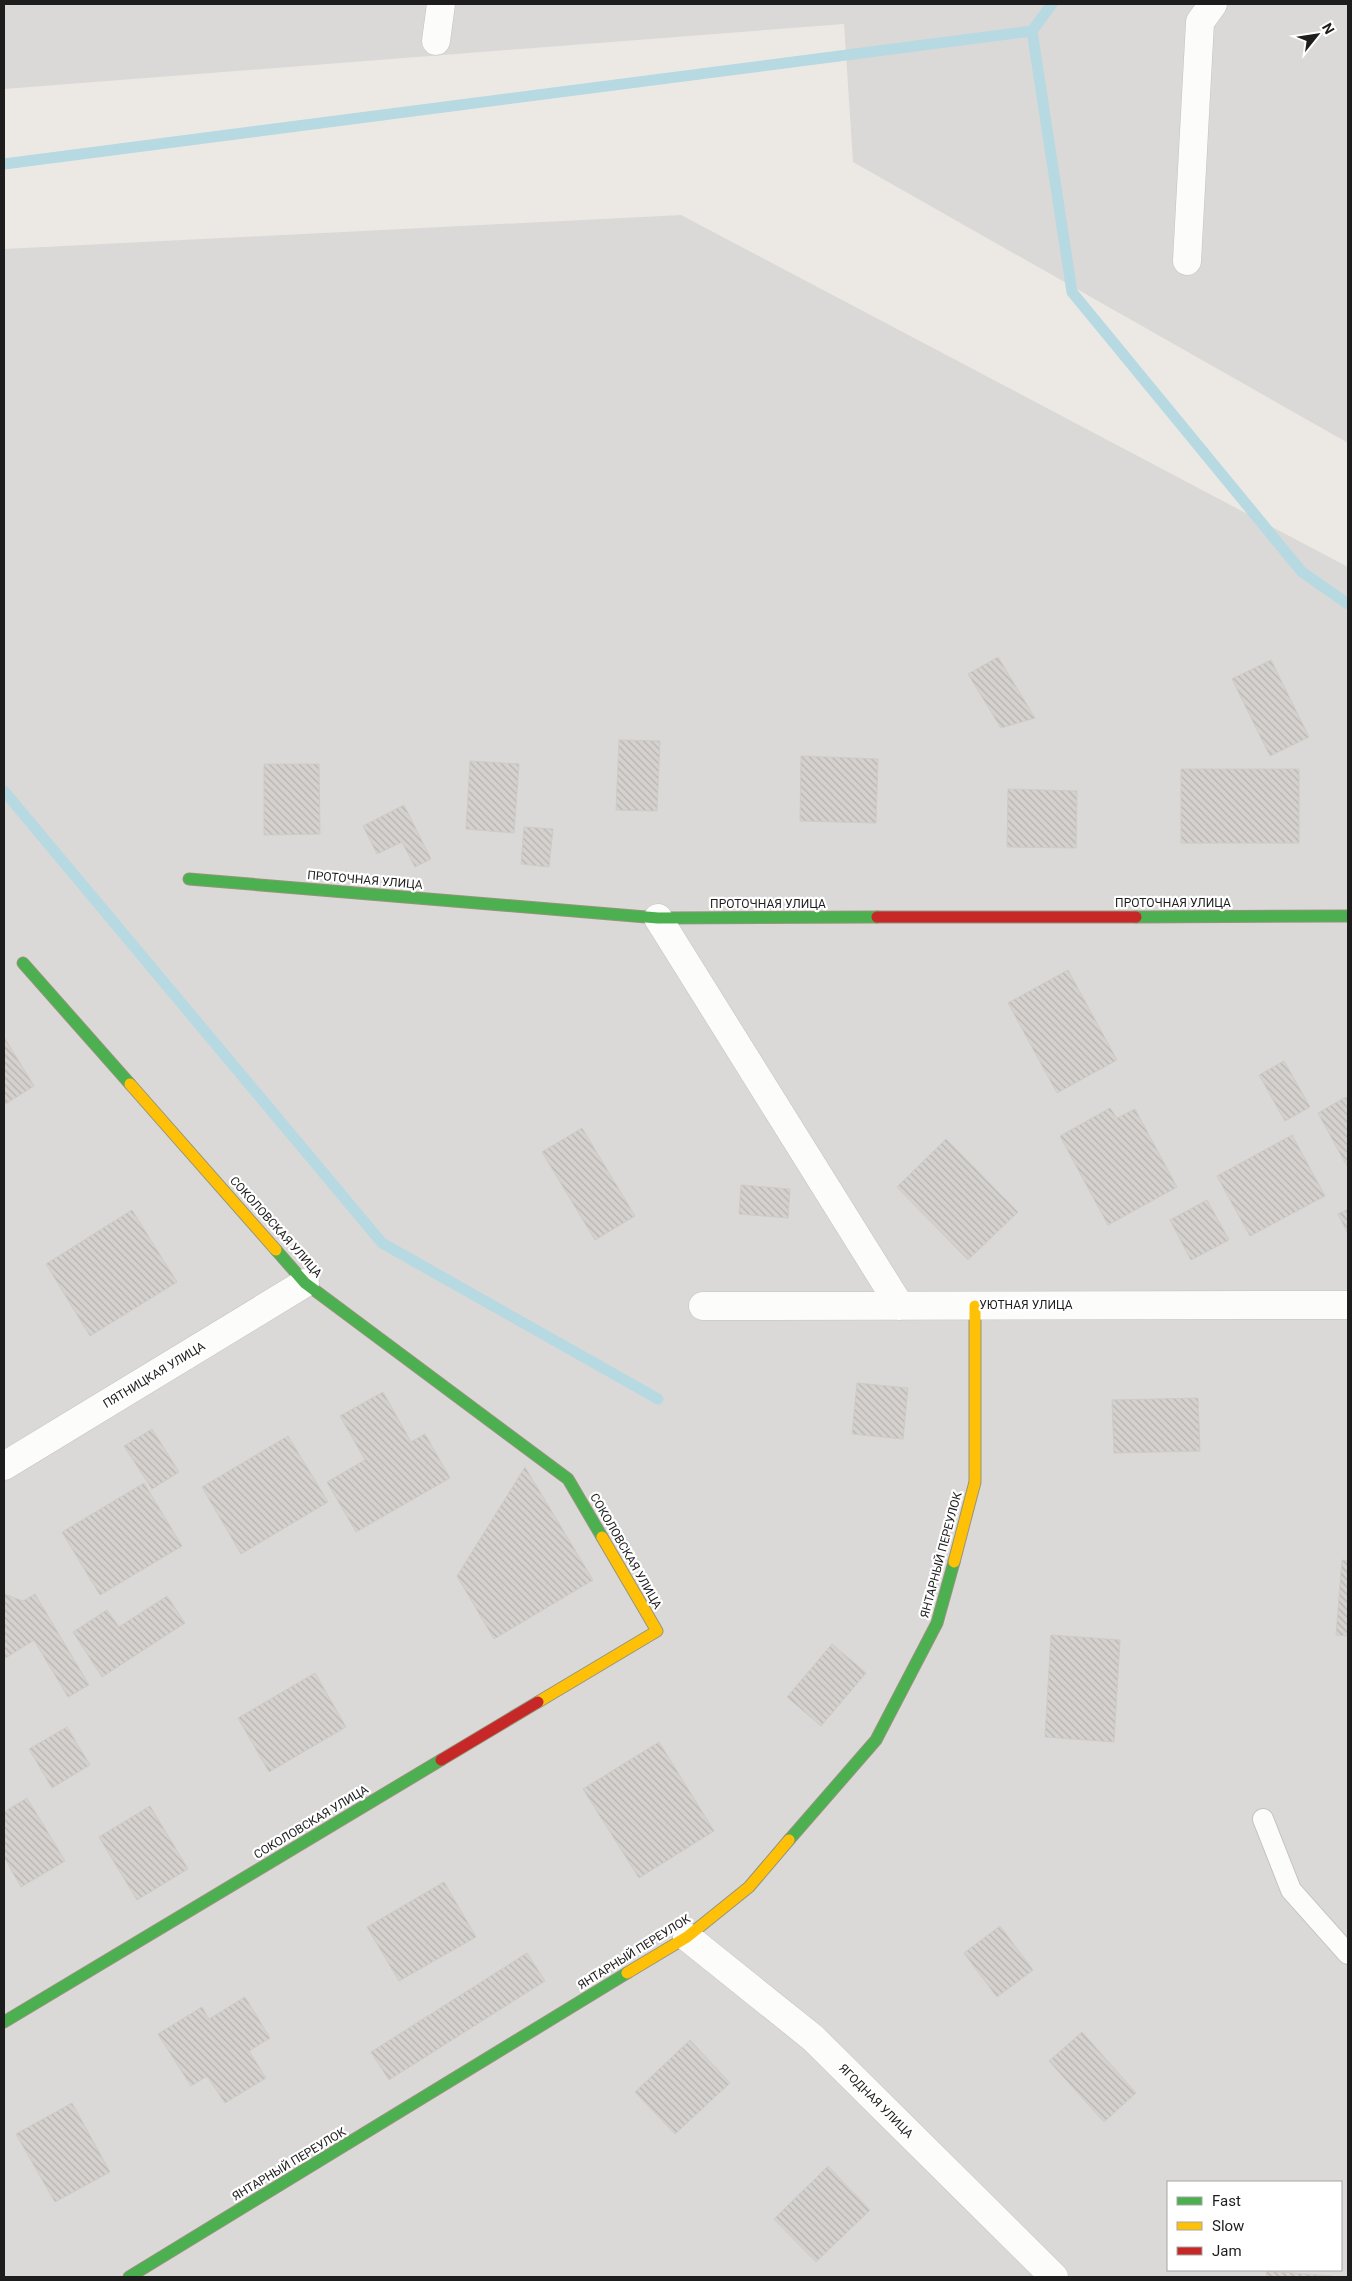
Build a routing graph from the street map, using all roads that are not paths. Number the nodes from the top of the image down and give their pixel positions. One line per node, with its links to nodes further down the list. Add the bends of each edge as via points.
1 (441, 4): 3 (street)
2 (1214, 4): 4 (street, via 1200,22)
3 (436, 41)
4 (1187, 261)
5 (189, 879): 7 (street, ПРОТОЧНАЯ УЛИЦА)
6 (1348, 916): 7 (street, ПРОТОЧНАЯ УЛИЦА)
7 (658, 918): 12 (street)
8 (23, 963): 9 (street, СОКОЛОВСКАЯ УЛИЦА)
9 (305, 1283): 14 (street, ПЯТНИЦКАЯ УЛИЦА); 18 (street, СОКОЛОВСКАЯ УЛИЦА, via 568,1479 657,1631)
10 (1348, 1305): 13 (street, УЮТНАЯ УЛИЦА)
11 (703, 1306): 12 (street, УЮТНАЯ УЛИЦА)
12 (900, 1306): 13 (street, УЮТНАЯ УЛИЦА)
13 (975, 1306): 16 (street, ЯНТАРНЫЙ ПЕРЕУЛОК, via 975,1482 937,1623 876,1740 748,1887)
14 (4, 1466)
15 (1263, 1820): 17 (lane, via 1291,1890)
16 (687, 1938): 19 (street, ЯНТАРНЫЙ ПЕРЕУЛОК); 20 (street, ЯГОДНАЯ УЛИЦА, via 813,2038)
17 (1348, 1954)
18 (4, 2022)
19 (129, 2277)
20 (1054, 2277)

